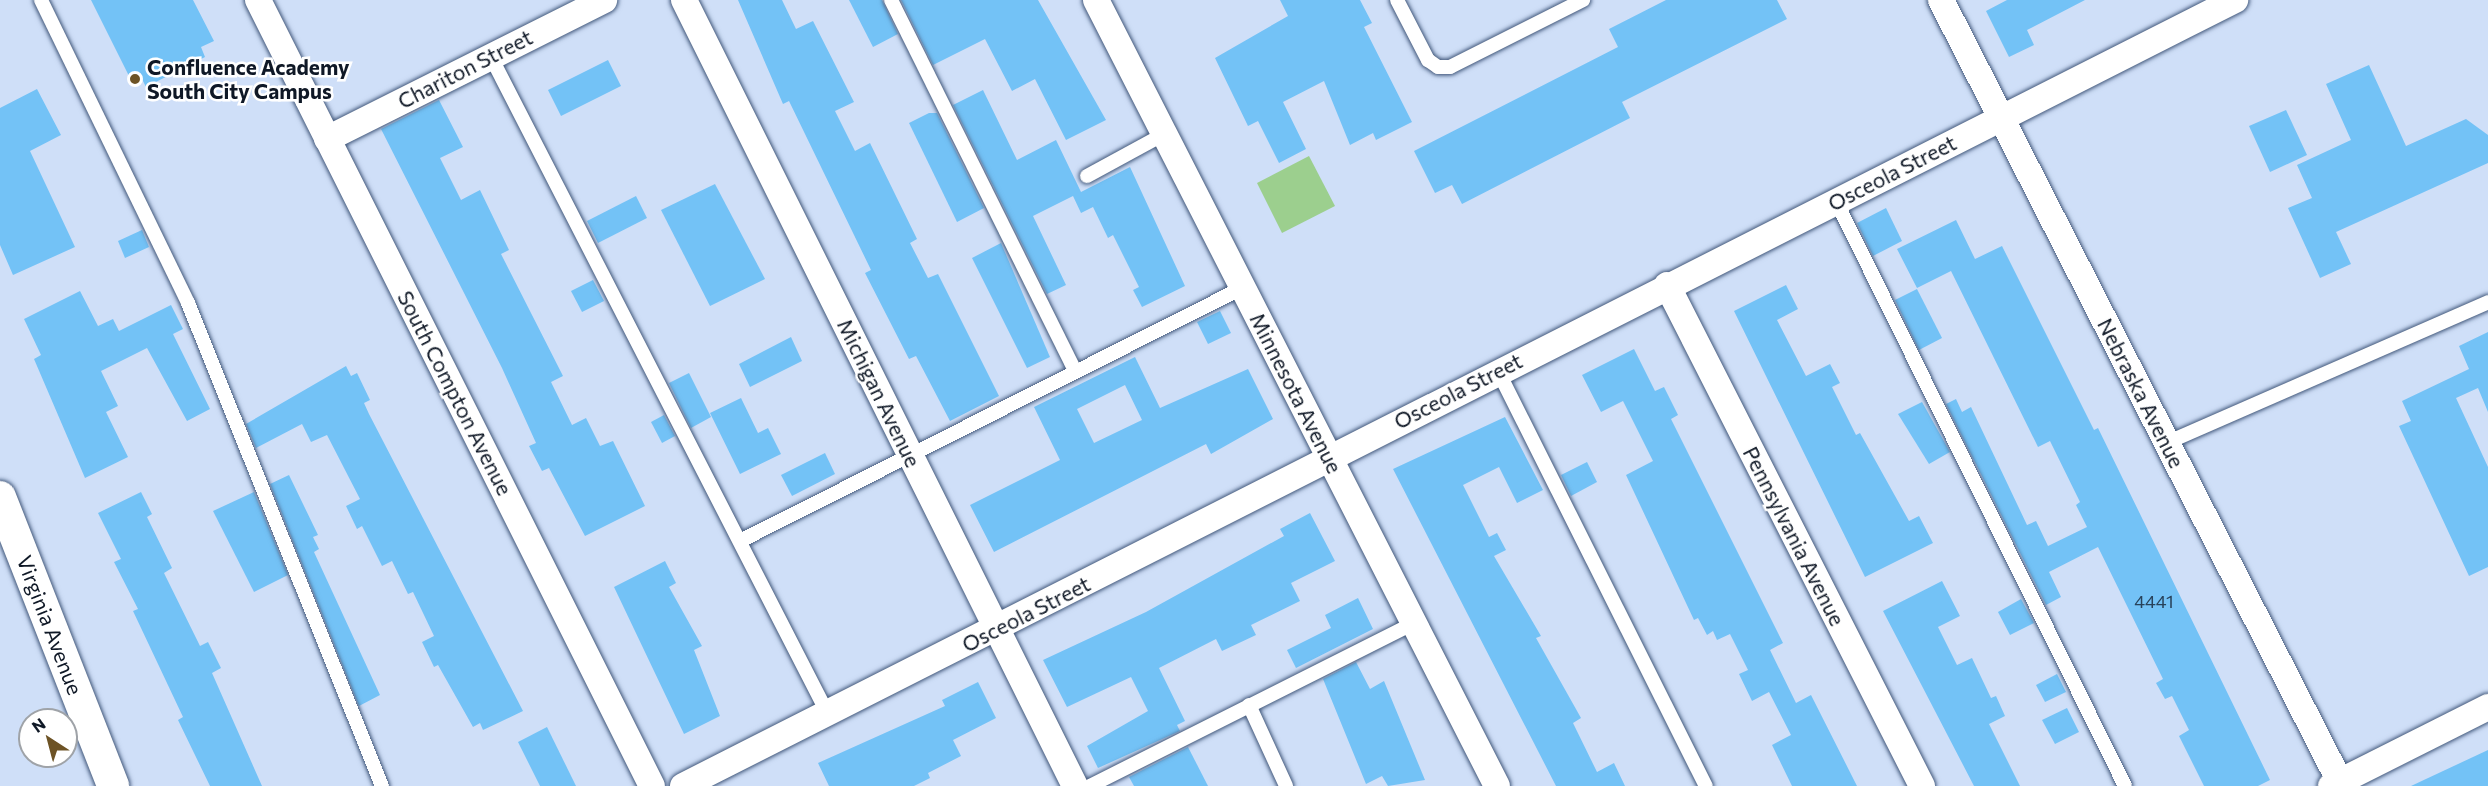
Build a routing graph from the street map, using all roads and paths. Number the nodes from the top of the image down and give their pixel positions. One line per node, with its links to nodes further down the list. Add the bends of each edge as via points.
1 (41, 0): 34 (lane, via 188,303)
2 (258, 0): 14 (street, South Compton Avenue)
3 (604, 0): 11 (street, Chariton Street)
4 (684, 0): 23 (street, Michigan Avenue)
5 (891, 0): 20 (lane)
6 (1096, 0): 13 (street, Minnesota Avenue)
7 (1397, 0): 8 (lane, via 1428,60 1438,67 1450,67)
8 (1583, 0)
9 (1941, 0): 12 (street, Nebraska Avenue)
10 (2235, 0): 12 (street, Osceola Street)
11 (491, 57): 14 (street, Chariton Street); 26 (lane)
12 (2000, 118): 16 (street, Osceola Street); 22 (street, Nebraska Avenue)
13 (1164, 134): 15 (lane); 18 (street, Minnesota Avenue)
14 (327, 139): 35 (street, South Compton Avenue)
15 (1087, 176)
16 (1836, 201): 17 (street, Osceola Street); 43 (lane)
17 (1667, 285): 21 (street, Osceola Street); 42 (street, Pennsylvania Avenue)
18 (1242, 288): 20 (lane); 24 (street, Minnesota Avenue)
19 (2488, 302): 22 (lane)
20 (1075, 371): 23 (lane)
21 (1498, 371): 24 (street, Osceola Street); 41 (lane)
22 (2166, 443): 32 (street, Nebraska Avenue)
23 (910, 455): 26 (lane); 28 (street, Michigan Avenue)
24 (1329, 457): 27 (street, Minnesota Avenue); 28 (street, Osceola Street)
25 (0, 497): 33 (street, Virginia Avenue)
26 (742, 540): 31 (lane)
27 (1416, 622): 29 (lane); 40 (street, Minnesota Avenue)
28 (996, 630): 31 (street, Osceola Street); 37 (street, Michigan Avenue)
29 (1249, 705): 38 (lane); 39 (lane)
30 (2488, 707): 32 (street)
31 (828, 714): 36 (street, Osceola Street)
32 (2337, 785)
33 (113, 786)
34 (382, 786)
35 (652, 786)
36 (683, 786)
37 (1075, 786)
38 (1090, 786)
39 (1286, 786)
40 (1497, 786)
41 (1706, 786)
42 (1922, 786)
43 (2125, 786)

